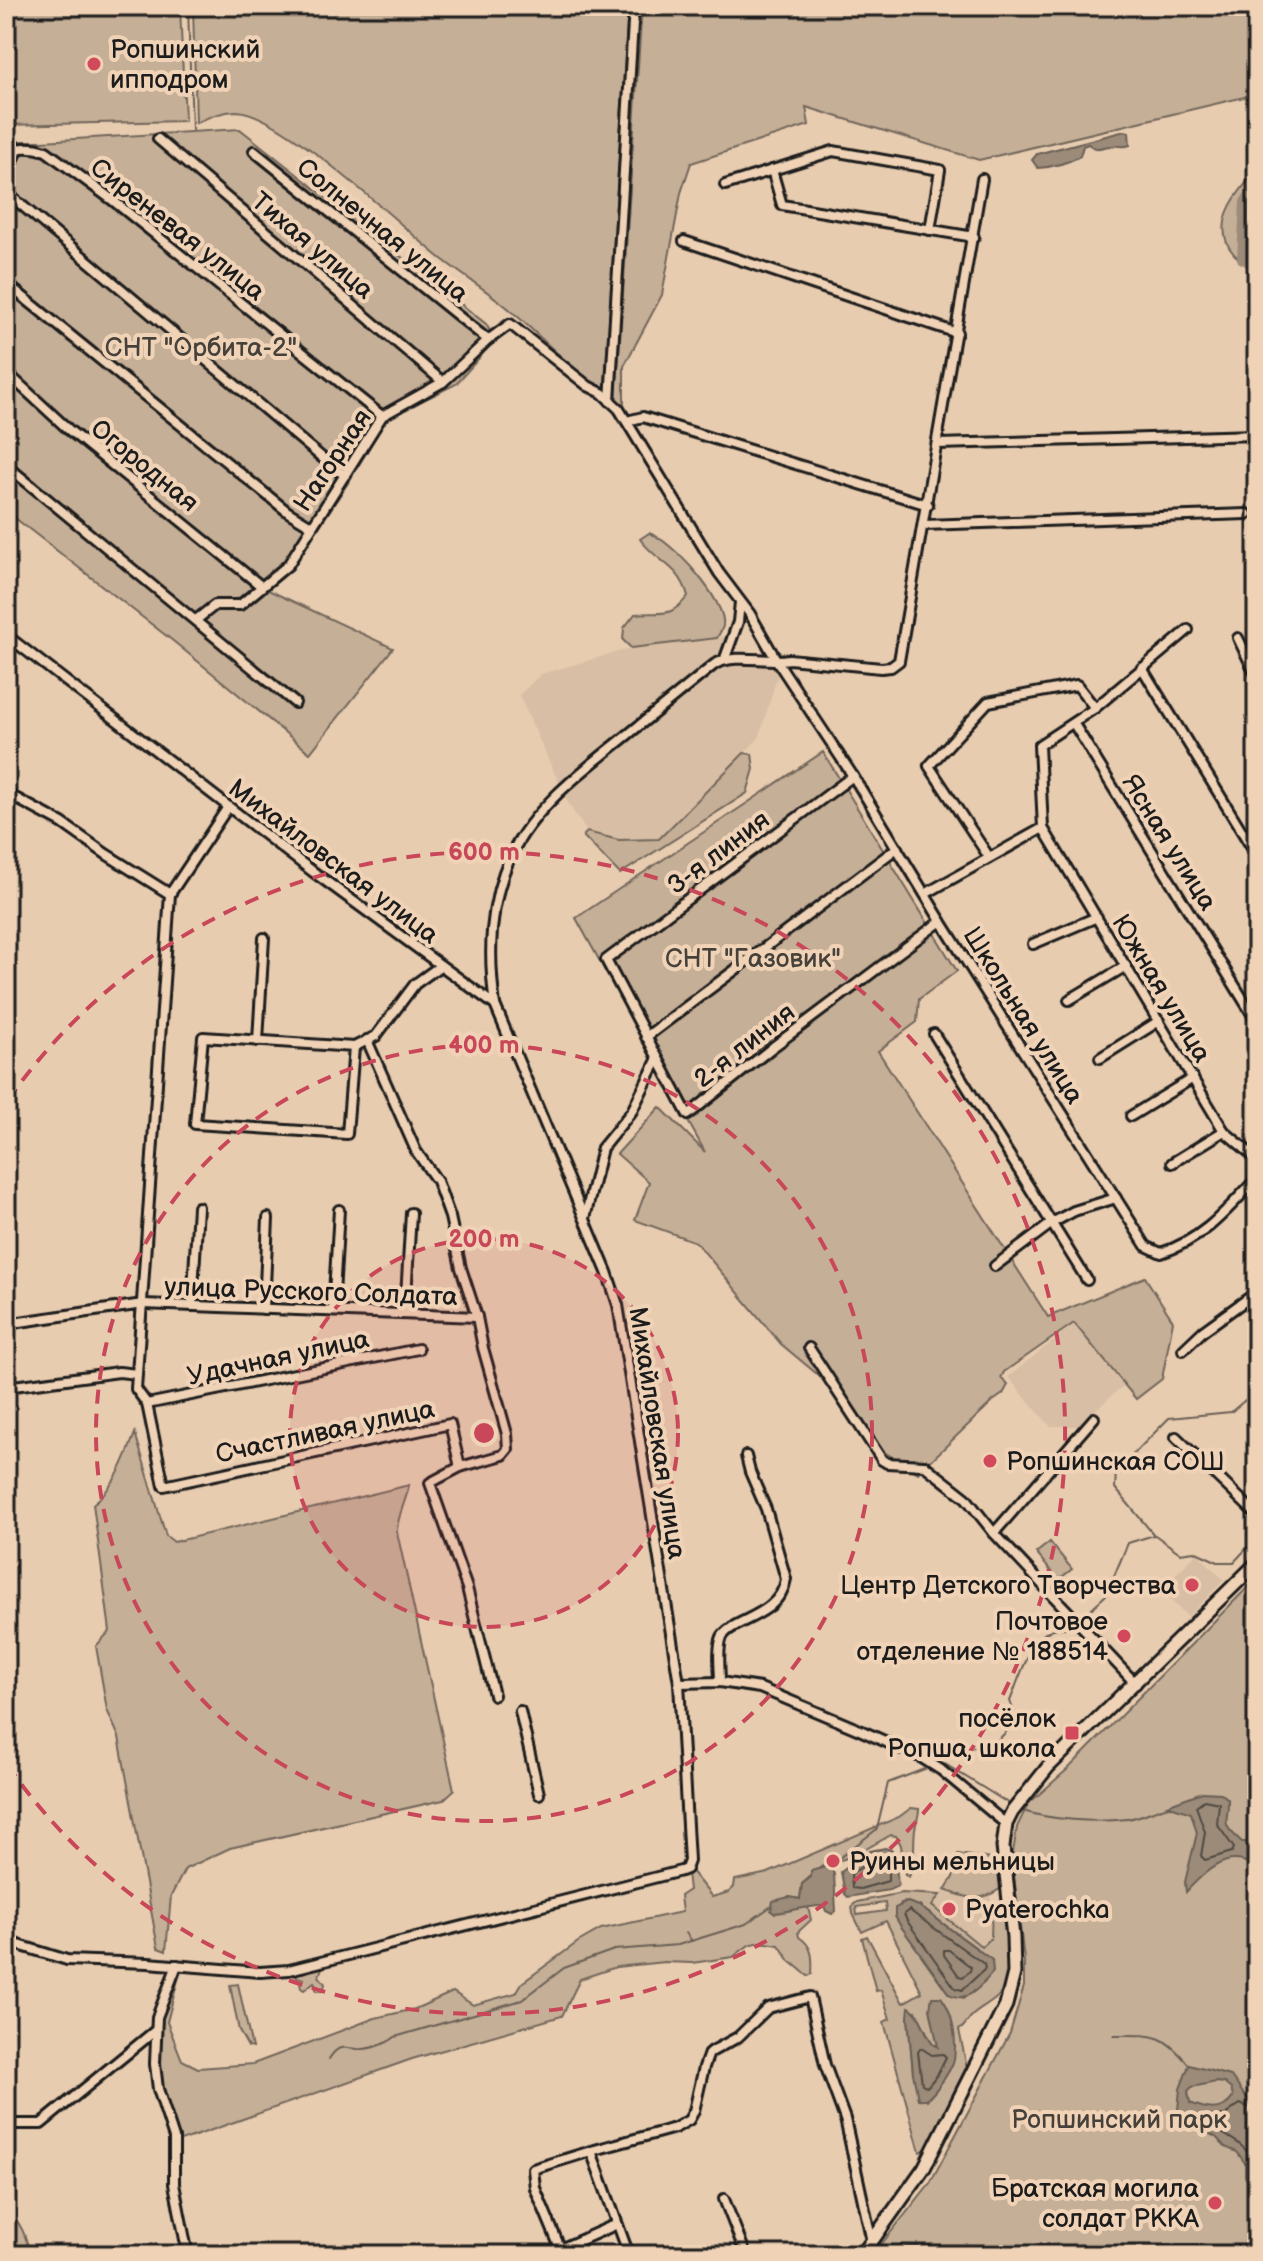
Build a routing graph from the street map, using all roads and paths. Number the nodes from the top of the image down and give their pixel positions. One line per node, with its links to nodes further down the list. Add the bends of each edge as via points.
1 (634, 6): 20 (street)
2 (158, 139): 19 (street, Тихая улица)
3 (18, 150): 5 (street); 7 (street); 21 (street, Сиреневая улица, via 46,151)
4 (254, 151): 17 (street, Солнечная улица)
5 (6, 153)
6 (772, 170): 9 (street); 11 (street, via 782,205); 11 (street, via 833,151 940,170)
7 (6, 177)
8 (982, 179): 12 (street)
9 (725, 185)
10 (6, 192): 26 (street)
11 (930, 230): 12 (street)
12 (974, 237): 16 (street)
13 (684, 241): 16 (street)
14 (6, 283): 30 (street)
15 (510, 324): 17 (street, Нагорная); 20 (street, Школьная улица)
16 (957, 333): 24 (street)
17 (488, 340): 19 (street, Нагорная)
18 (6, 372): 31 (street, Огородная)
19 (443, 382): 21 (street, Нагорная)
20 (610, 401): 22 (street, Школьная улица)
21 (382, 416): 26 (street, Нагорная)
22 (627, 421): 27 (street, via 643,417); 32 (street, Школьная улица)
23 (1257, 435): 24 (street)
24 (938, 444): 27 (street)
25 (6, 465): 33 (street)
26 (346, 474): 30 (street, Нагорная)
27 (928, 505): 29 (street)
28 (1247, 514): 29 (street)
29 (924, 525): 38 (street, via 899,661 881,668)
30 (311, 526): 31 (street, Нагорная, via 288,565)
31 (261, 586): 33 (street, Нагорная, via 240,605 215,605)
32 (740, 601): 37 (street); 38 (street, Школьная улица)
33 (196, 620): 41 (street)
34 (1188, 630): 39 (street)
35 (6, 635): 46 (street, Михайловская улица)
36 (1238, 638): 40 (street)
37 (725, 658): 38 (street); 60 (street, via 577,776 533,822 511,855 494,911)
38 (777, 661): 44 (street, Школьная улица)
39 (1142, 668): 42 (street); 49 (street)
40 (1257, 677)
41 (295, 703)
42 (1095, 708): 43 (street); 50 (street, via 1077,685 988,702 929,766)
43 (1074, 724): 47 (street, via 1039,745); 62 (street, Ясная улица)
44 (853, 776): 48 (street, Школьная улица); 64 (street, 3-я линия, via 606,960)
45 (6, 793): 51 (street)
46 (228, 807): 51 (street); 57 (street, Михайловская улица)
47 (1043, 828): 50 (street); 53 (street, Южная улица)
48 (897, 848): 52 (street, Школьная улица); 64 (street)
49 (1257, 856)
50 (989, 857): 52 (street)
51 (170, 894): 86 (street)
52 (925, 894): 54 (street, Школьная улица)
53 (1097, 917): 56 (street); 58 (street, Южная улица)
54 (941, 921): 68 (street, 2-я линия, via 688,1115); 76 (street, Школьная улица)
55 (264, 938): 66 (street)
56 (1033, 944)
57 (440, 966): 60 (street, Михайловская улица); 65 (street, via 415,984 376,1036)
58 (1126, 966): 59 (street); 61 (street, Южная улица)
59 (1069, 1000)
60 (495, 1005): 81 (street, Михайловская улица)
61 (1159, 1021): 69 (street); 70 (street, Южная улица)
62 (1257, 1022)
63 (934, 1034): 82 (street)
64 (646, 1037): 68 (street)
65 (367, 1040): 67 (street); 91 (street, via 416,1151 437,1181)
66 (258, 1041): 67 (street); 67 (street, via 203,1037 195,1124 347,1134)
67 (354, 1047)
68 (658, 1058): 81 (street, via 632,1111 602,1148)
69 (1100, 1058)
70 (1193, 1078): 71 (street); 72 (street, Южная улица)
71 (1131, 1116)
72 (1224, 1131): 73 (street, Южная улица); 74 (street)
73 (1257, 1159)
74 (1172, 1163)
75 (1257, 1178): 76 (street, Школьная улица, via 1202,1232 1161,1253 1146,1246)
76 (1116, 1198): 82 (street)
77 (198, 1207): 87 (street)
78 (339, 1210): 89 (street)
79 (411, 1213): 90 (street)
80 (268, 1218): 88 (street)
81 (585, 1220): 107 (street, Михайловская улица, via 618,1305)
82 (1052, 1223): 83 (street); 84 (street)
83 (995, 1266)
84 (1087, 1280)
85 (1257, 1292): 95 (street)
86 (143, 1304): 87 (street, улица Русского Солдата); 92 (street, улица Русского Солдата); 96 (street)
87 (192, 1306): 88 (street, улица Русского Солдата)
88 (264, 1309): 89 (street, улица Русского Солдата)
89 (333, 1311): 90 (street, улица Русского Солдата)
90 (405, 1314): 91 (street, улица Русского Солдата)
91 (477, 1317): 102 (street, via 508,1449)
92 (6, 1324)
93 (809, 1348): 104 (street, via 882,1460 934,1471 966,1498)
94 (418, 1349): 98 (street, Удачная улица)
95 (1183, 1350)
96 (137, 1374): 97 (street); 98 (street, via 136,1389)
97 (6, 1387)
98 (147, 1404): 102 (street, Счастливая улица, via 164,1486 450,1424)
99 (1094, 1418): 104 (street)
100 (1176, 1437): 103 (street)
101 (746, 1456): 106 (street, via 786,1579 765,1611 721,1639)
102 (460, 1467): 109 (street, via 430,1483 467,1588)
103 (1257, 1515)
104 (994, 1533): 108 (street)
105 (1257, 1563): 108 (main road)
106 (720, 1682): 107 (street); 112 (street, via 760,1688 922,1758)
107 (679, 1683): 114 (street, Михайловская улица, via 686,1869 289,1970)
108 (1136, 1684): 112 (main road, via 1048,1767)
109 (494, 1695)
110 (520, 1711): 111 (street)
111 (539, 1794)
112 (1006, 1824): 120 (main road, via 1003,1847 1014,1962 1006,2005 924,2168)
113 (6, 1941): 114 (street, Михайловская улица, via 67,1960)
114 (177, 1965): 115 (street)
115 (156, 2030): 116 (street, via 41,2124); 122 (street, via 157,2076 174,2138 174,2184)
116 (6, 2124)
117 (591, 2151): 119 (street); 120 (street, via 689,2120 709,2053 738,2037 768,2008 810,1997 825,2065 845,2119); 121 (street, via 533,2169 535,2188)
118 (724, 2199): 125 (street)
119 (617, 2224): 121 (street); 124 (street)
120 (872, 2242): 126 (main road)
121 (562, 2252): 123 (street)
122 (188, 2255)
123 (547, 2255)
124 (629, 2255)
125 (746, 2255)
126 (862, 2255)

